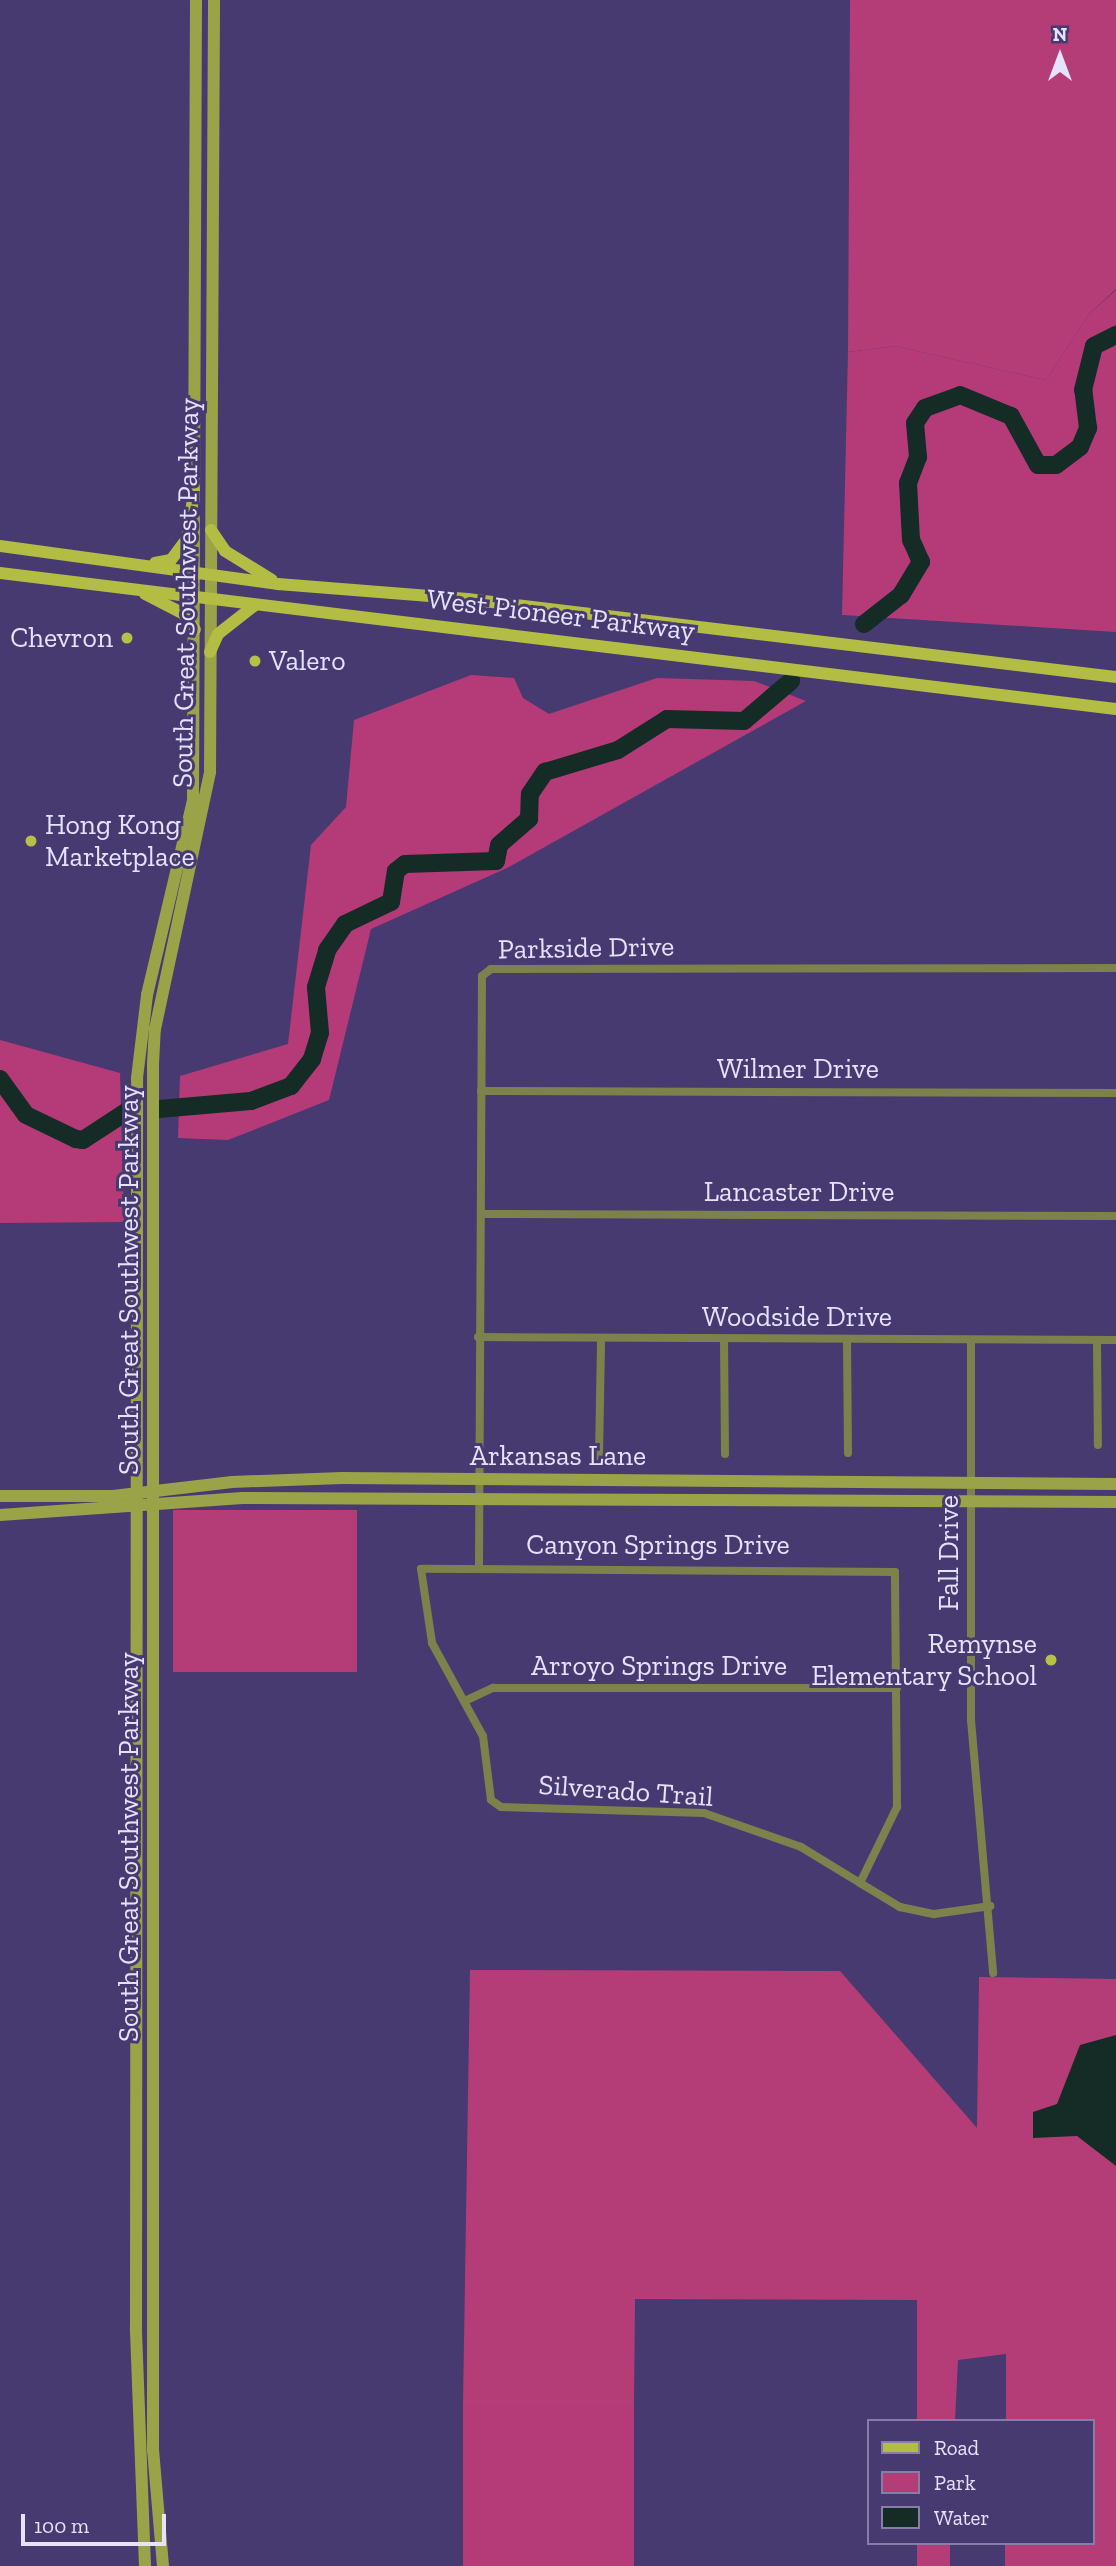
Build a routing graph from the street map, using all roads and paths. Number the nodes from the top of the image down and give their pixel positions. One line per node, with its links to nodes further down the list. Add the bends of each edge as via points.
1 (196, 0): 3 (main road, South Great Southwest Parkway)
2 (214, 0): 4 (main road, South Great Southwest Parkway)
3 (194, 492): 6 (main road, via 182,548 171,561); 7 (main road, South Great Southwest Parkway)
4 (211, 530): 9 (main road, South Great Southwest Parkway); 10 (main road, via 225,551)
5 (0, 545): 6 (main road, West Pioneer Parkway)
6 (139, 565): 7 (main road, West Pioneer Parkway)
7 (194, 572): 9 (main road, West Pioneer Parkway); 12 (main road, South Great Southwest Parkway)
8 (0, 573): 11 (main road, West Pioneer Parkway)
9 (211, 575): 10 (main road, West Pioneer Parkway); 13 (main road, South Great Southwest Parkway)
10 (278, 584): 17 (main road, West Pioneer Parkway, via 467,599)
11 (132, 588): 12 (main road, West Pioneer Parkway); 15 (main road, via 184,614)
12 (195, 596): 13 (main road, West Pioneer Parkway); 15 (main road, South Great Southwest Parkway)
13 (210, 598): 14 (main road, West Pioneer Parkway); 16 (main road, South Great Southwest Parkway)
14 (255, 604): 16 (main road, via 218,634); 18 (main road, West Pioneer Parkway)
15 (195, 630): 39 (main road, South Great Southwest Parkway, via 193,800 139,1046)
16 (210, 652): 38 (main road, South Great Southwest Parkway, via 207,804 155,1029)
17 (1116, 677)
18 (1116, 709)
19 (1116, 968): 20 (street, Parkside Drive, via 491,969 480,985)
20 (481, 1091): 21 (street, Wilmer Drive); 22 (street, Parkside Drive)
21 (1116, 1093)
22 (482, 1214): 23 (street, Lancaster Drive); 24 (street, Parkside Drive)
23 (1116, 1216)
24 (478, 1337): 25 (street, Woodside Drive); 35 (street, Parkside Drive)
25 (601, 1338): 26 (street, Woodside Drive); 34 (street)
26 (724, 1339): 27 (street, Woodside Drive); 33 (street)
27 (847, 1340): 30 (street, Woodside Drive); 32 (street)
28 (1097, 1340): 29 (street, Woodside Drive); 30 (street, Woodside Drive); 31 (street)
29 (1116, 1340)
30 (971, 1341): 36 (street, Fall Drive)
31 (1098, 1445)
32 (848, 1453)
33 (724, 1454)
34 (599, 1457)
35 (479, 1480): 36 (main road, Arkansas Lane); 38 (main road, Arkansas Lane, via 241,1481); 41 (street, Parkside Drive)
36 (971, 1484): 37 (main road, Arkansas Lane); 42 (street, Fall Drive)
37 (1116, 1484)
38 (155, 1492): 39 (main road, Arkansas Lane); 44 (main road, South Great Southwest Parkway)
39 (139, 1494): 40 (main road, Arkansas Lane); 45 (main road, South Great Southwest Parkway)
40 (0, 1496)
41 (479, 1498): 42 (main road, Arkansas Lane); 44 (main road, Arkansas Lane, via 242,1498); 47 (street, Parkside Drive)
42 (971, 1500): 43 (main road, Arkansas Lane); 55 (street, Fall Drive, via 971,1720)
43 (1116, 1502)
44 (155, 1508): 45 (main road, Arkansas Lane); 49 (main road, South Great Southwest Parkway)
45 (139, 1509): 46 (main road, Arkansas Lane); 48 (main road, South Great Southwest Parkway)
46 (0, 1515)
47 (479, 1568): 50 (street, Canyon Springs Drive, via 895,1572); 51 (street, Canyon Springs Drive, via 421,1569 432,1643)
48 (138, 1688): 49 (main road); 52 (main road, South Great Southwest Parkway)
49 (154, 1688): 53 (main road, South Great Southwest Parkway)
50 (897, 1688): 51 (street, Arroyo Springs Drive, via 493,1688); 54 (street, via 897,1807)
51 (467, 1700): 54 (street, Silverado Trail, via 483,1736 491,1800 500,1807 704,1813 801,1847)
52 (135, 1869): 53 (main road); 57 (main road, South Great Southwest Parkway, via 136,2327)
53 (155, 1869): 58 (main road, South Great Southwest Parkway, via 153,2437)
54 (860, 1883): 55 (street, Silverado Trail, via 900,1907 934,1914)
55 (990, 1906): 56 (street, Fall Drive)
56 (993, 1973)
57 (145, 2566)
58 (163, 2566)

